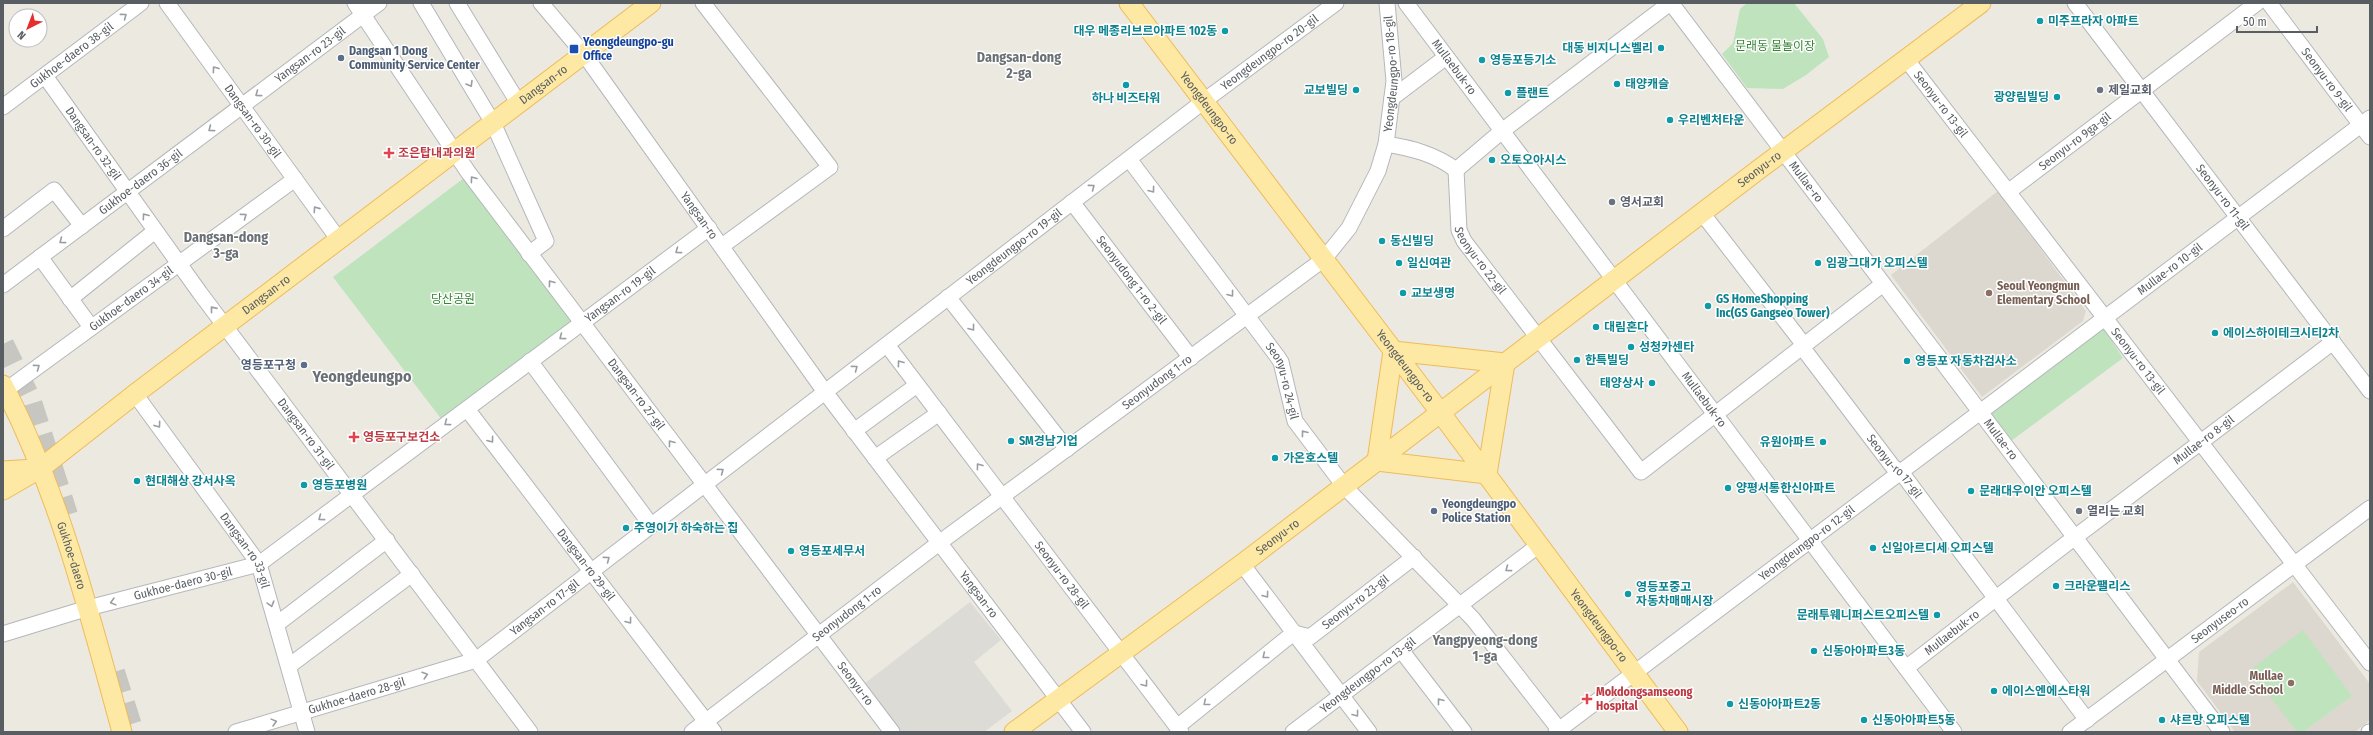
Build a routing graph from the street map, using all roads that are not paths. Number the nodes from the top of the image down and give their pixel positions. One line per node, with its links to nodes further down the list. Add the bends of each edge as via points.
1 (141, 3): 22 (street, Gukhoe-daero 38-gil, one-way to 1)
2 (167, 3): 27 (street, Dangsan-ro 30-gil, one-way to 2)
3 (379, 3): 18 (street, Yangsan-ro 23-gil)
4 (421, 3): 30 (street, one-way to 30)
5 (457, 3): 26 (street)
6 (542, 3): 19 (street, Yangsan-ro)
7 (703, 3): 49 (street, via 830,166)
8 (1129, 3): 25 (main road, Yeongdeungpo-ro)
9 (1336, 3): 25 (street, Yeongdeungpo-ro 20-gil)
10 (1387, 3): 24 (street, Yeongdeungpo-ro 18-gil, via 1394,81)
11 (1406, 3): 20 (street, Mullaebuk-ro)
12 (1670, 3): 31 (street, Mullae-ro); 34 (street, Mullae-ro)
13 (1981, 3): 21 (main road, Seonyu-ro)
14 (2076, 3): 23 (street, Seonyu-ro 11-gil)
15 (2257, 3): 23 (street, Seonyu-ro 9ga-gil)
16 (2269, 3): 29 (street, Seonyu-ro 9-gil)
17 (643, 6): 19 (main road, Dangsan-ro)
18 (359, 9): 27 (street, Yangsan-ro 23-gil, one-way to 27); 35 (street, Dangsan-ro 27-gil)
19 (584, 54): 26 (main road, Dangsan-ro); 45 (street, Yangsan-ro)
20 (1446, 56): 24 (street); 31 (street, Mullaebuk-ro)
21 (1906, 59): 34 (main road, Seonyu-ro); 40 (street, Seonyu-ro 13-gil)
22 (45, 76): 28 (street, Gukhoe-daero 38-gil); 39 (street, Dangsan-ro 32-gil)
23 (2141, 89): 40 (street, Seonyu-ro 9ga-gil); 43 (street, Seonyu-ro 11-gil)
24 (1392, 98): 33 (street, Yeongdeungpo-ro 18-gil)
25 (1204, 101): 36 (street, Yeongdeungpo-ro 19-gil); 52 (main road, Yeongdeungpo-ro)
26 (519, 104): 30 (main road, Dangsan-ro)
27 (242, 106): 38 (street, Dangsan-ro 30-gil); 39 (street, Gukhoe-daero 36-gil, one-way to 39)
28 (3, 107)
29 (2366, 122): 32 (street, Seonyu-ro 9-gil); 43 (street, Mullae-ro 10-gil)
30 (493, 123): 35 (main road, Dangsan-ro); 50 (street, via 546,241)
31 (1502, 131): 37 (street); 54 (street, Mullaebuk-ro)
32 (2370, 137)
33 (1386, 144): 37 (street, Yeongdeungpo-ro 18-gil, via 1414,149); 52 (street, Yeongdeungpo-ro 18-gil, via 1378,171 1363,204 1349,228)
34 (1783, 151): 42 (main road, Seonyu-ro); 55 (street, Mullae-ro)
35 (454, 153): 48 (main road, Dangsan-ro); 50 (street, Dangsan-ro 27-gil, one-way to 35)
36 (1129, 159): 41 (street, Yeongdeungpo-ro 19-gil, one-way to 36); 59 (street, one-way to 59)
37 (1456, 170): 64 (street, Seonyu-ro 22-gil, via 1459,230 1464,241)
38 (295, 178): 48 (street, Dangsan-ro 30-gil, one-way to 38); 53 (street, Gukhoe-daero 34-gil, one-way to 38)
39 (127, 192): 44 (street, Gukhoe-daero 36-gil); 47 (street, Dangsan-ro 32-gil, one-way to 39)
40 (2008, 192): 60 (street, Seonyu-ro 13-gil)
41 (1072, 202): 57 (street, Yeongdeungpo-ro 19-gil); 69 (street, Seonyudong 1-ro 2-gil)
42 (1702, 213): 54 (main road, Seonyu-ro); 67 (street, Seonyu-ro 17-gil)
43 (2239, 218): 60 (street, Mullae-ro 10-gil); 65 (street, Seonyu-ro 11-gil)
44 (82, 226): 46 (street, via 54,190); 51 (street, Gukhoe-daero 36-gil, one-way to 51)
45 (709, 228): 49 (street, Yangsan-ro); 61 (street, Yangsan-ro 19-gil, one-way to 61)
46 (3, 229)
47 (155, 231): 53 (street, Dangsan-ro 32-gil); 58 (street)
48 (339, 240): 62 (main road, Dangsan-ro)
49 (722, 246): 75 (street, Yangsan-ro)
50 (529, 254): 61 (street, Dangsan-ro 27-gil, one-way to 50)
51 (40, 258): 56 (street, Gukhoe-daero 36-gil); 58 (street)
52 (1324, 259): 59 (street, Seonyudong 1-ro); 68 (main road, Yeongdeungpo-ro)
53 (179, 264): 62 (street, Dangsan-ro 32-gil, one-way to 53); 63 (street, Gukhoe-daero 34-gil)
54 (1613, 280): 64 (main road, Seonyu-ro); 81 (street, Mullaebuk-ro)
55 (1883, 284): 67 (street); 80 (street, Mullae-ro)
56 (3, 285)
57 (948, 297): 66 (street, Yeongdeungpo-ro 19-gil); 84 (street, one-way to 84)
58 (70, 299): 63 (street)
59 (1247, 316): 69 (street, Seonyudong 1-ro); 92 (street, Seonyu-ro 24-gil, one-way to 59, via 1295,421 1281,362)
60 (2105, 318): 80 (street, Mullae-ro 10-gil); 83 (street, Seonyu-ro 13-gil)
61 (581, 323): 70 (street, Yangsan-ro 19-gil, one-way to 70); 91 (street, Dangsan-ro 27-gil, one-way to 61)
62 (226, 326): 76 (main road, Dangsan-ro); 94 (street, Dangsan-ro 31-gil)
63 (91, 327): 73 (street, Gukhoe-daero 34-gil, one-way to 63)
64 (1539, 337): 71 (main road, Seonyu-ro); 81 (street, via 1641,472)
65 (2333, 342): 74 (street, Seonyu-ro 11-gil); 83 (street, Mullae-ro 8-gil)
66 (887, 344): 72 (street, one-way to 66); 75 (street, Yeongdeungpo-ro 19-gil, one-way to 66)
67 (1804, 345): 81 (street); 89 (street, Seonyu-ro 17-gil, via 1805,351 1893,467)
68 (1393, 350): 71 (main road); 78 (main road, Yeongdeungpo-ro); 86 (main road)
69 (1191, 358): 84 (street, Seonyudong 1-ro)
70 (530, 361): 77 (street, Yangsan-ro 19-gil); 97 (street)
71 (1505, 363): 78 (main road, Seonyu-ro); 90 (main road)
72 (917, 385): 79 (street); 82 (street)
73 (4, 388): 87 (main road, Gukhoe-daero, via 22,421)
74 (2370, 391)
75 (825, 392): 82 (street, Yangsan-ro); 91 (street, Yangsan-ro 17-gil, one-way to 75)
76 (135, 394): 87 (main road, Dangsan-ro); 104 (street, Dangsan-ro 33-gil, one-way to 104)
77 (467, 408): 94 (street, Yangsan-ro 19-gil, one-way to 94); 107 (street, Dangsan-ro 29-gil, one-way to 107)
78 (1440, 412): 86 (main road, Seonyu-ro); 90 (main road, Yeongdeungpo-ro)
79 (939, 413): 85 (street); 95 (street, one-way to 79)
80 (1980, 413): 89 (street, Yeongdeungpo-ro 12-gil); 98 (street, Mullae-ro)
81 (1715, 414): 100 (street, Mullaebuk-ro)
82 (854, 431): 85 (street, Yangsan-ro)
83 (2201, 443): 98 (street, Mullae-ro 8-gil); 106 (street, Seonyu-ro 13-gil)
84 (1067, 449): 95 (street, Seonyudong 1-ro)
85 (875, 458): 101 (street, Yangsan-ro)
86 (1377, 461): 90 (main road); 92 (main road, Seonyu-ro)
87 (41, 468): 88 (main road); 93 (main road, Dangsan-ro); 111 (main road, Gukhoe-daero)
88 (3, 471)
89 (1901, 472): 100 (street, Yeongdeungpo-ro 12-gil); 109 (street, Seonyu-ro 17-gil)
90 (1487, 474): 102 (main road, Yeongdeungpo-ro)
91 (703, 485): 97 (street, Yangsan-ro 17-gil); 115 (street, Dangsan-ro 27-gil)
92 (1344, 486): 103 (street); 105 (main road, Seonyu-ro)
93 (3, 490)
94 (352, 494): 99 (street, Dangsan-ro 31-gil); 104 (street, Gukhoe-daero 30-gil, one-way to 104)
95 (1003, 497): 101 (street, Seonyudong 1-ro); 117 (street, Seonyu-ro 28-gil)
96 (2370, 508): 106 (street, Seonyuseo-ro)
97 (651, 525): 107 (street, Yangsan-ro 17-gil, one-way to 97)
98 (2074, 538): 109 (street); 119 (street, Mullae-ro)
99 (387, 540): 108 (street, Dangsan-ro 31-gil); 112 (street)
100 (1811, 540): 122 (street, Mullaebuk-ro); 123 (street, Yeongdeungpo-ro 12-gil)
101 (939, 543): 115 (street, Seonyudong 1-ro); 125 (street, Yangsan-ro)
102 (1539, 546): 110 (street, Yeongdeungpo-ro 13-gil, one-way to 110); 123 (main road, Yeongdeungpo-ro)
103 (1414, 558): 110 (street); 113 (street, Seonyu-ro 23-gil, via 1310,637)
104 (260, 564): 111 (street, Gukhoe-daero 30-gil, one-way to 111); 112 (street, Dangsan-ro 33-gil, one-way to 112)
105 (1242, 564): 113 (street, one-way to 113); 117 (main road, Seonyu-ro)
106 (2294, 564): 119 (street, Seonyuseo-ro); 120 (street, Seonyu-ro 13-gil)
107 (591, 572): 118 (street, Yangsan-ro 17-gil); 128 (street, Dangsan-ro 29-gil, one-way to 128)
108 (412, 574): 118 (street, Dangsan-ro 31-gil); 121 (street)
109 (1997, 597): 122 (street, Mullaebuk-ro); 127 (street, Seonyu-ro 17-gil)
110 (1460, 606): 116 (street, Yeongdeungpo-ro 13-gil); 130 (street, via 1504,658)
111 (88, 608): 114 (street, Gukhoe-daero 30-gil); 131 (main road, Gukhoe-daero)
112 (277, 624): 121 (street, Dangsan-ro 33-gil)
113 (1294, 633): 124 (street); 129 (street, one-way to 129)
114 (3, 634)
115 (818, 636): 128 (street, Seonyudong 1-ro); 136 (street, Seonyu-ro)
116 (1401, 650): 124 (street, Yeongdeungpo-ro 13-gil); 141 (street, one-way to 116)
117 (1121, 653): 125 (main road, Seonyu-ro); 129 (street, Seonyu-ro 28-gil, one-way to 129)
118 (476, 660): 126 (street, Gukhoe-daero 28-gil, one-way to 118); 134 (street, Dangsan-ro 31-gil)
119 (2167, 660): 127 (street, Seonyuseo-ro); 145 (street, Mullae-ro)
120 (2370, 663)
121 (289, 666): 126 (street, Dangsan-ro 33-gil)
122 (1906, 668): 143 (street, Mullaebuk-ro)
123 (1634, 673): 130 (street, Yeongdeungpo-ro 12-gil); 142 (main road, Yeongdeungpo-ro)
124 (1342, 695): 139 (street, Yeongdeungpo-ro 13-gil); 140 (street, one-way to 140)
125 (1058, 699): 137 (main road, Seonyu-ro); 138 (street, Yangsan-ro)
126 (302, 714): 132 (street, Gukhoe-daero 28-gil, one-way to 126); 133 (street, Dangsan-ro 33-gil)
127 (2087, 720): 144 (street, Seonyuseo-ro)
128 (710, 727): 135 (street, Seonyudong 1-ro)
129 (1179, 729)
130 (1559, 731)
131 (122, 732)
132 (236, 732)
133 (307, 732)
134 (530, 732)
135 (692, 732)
136 (892, 732)
137 (1014, 732)
138 (1083, 732)
139 (1293, 732)
140 (1370, 732)
141 (1464, 732)
142 (1678, 732)
143 (1954, 732)
144 (2070, 732)
145 (2222, 732)

